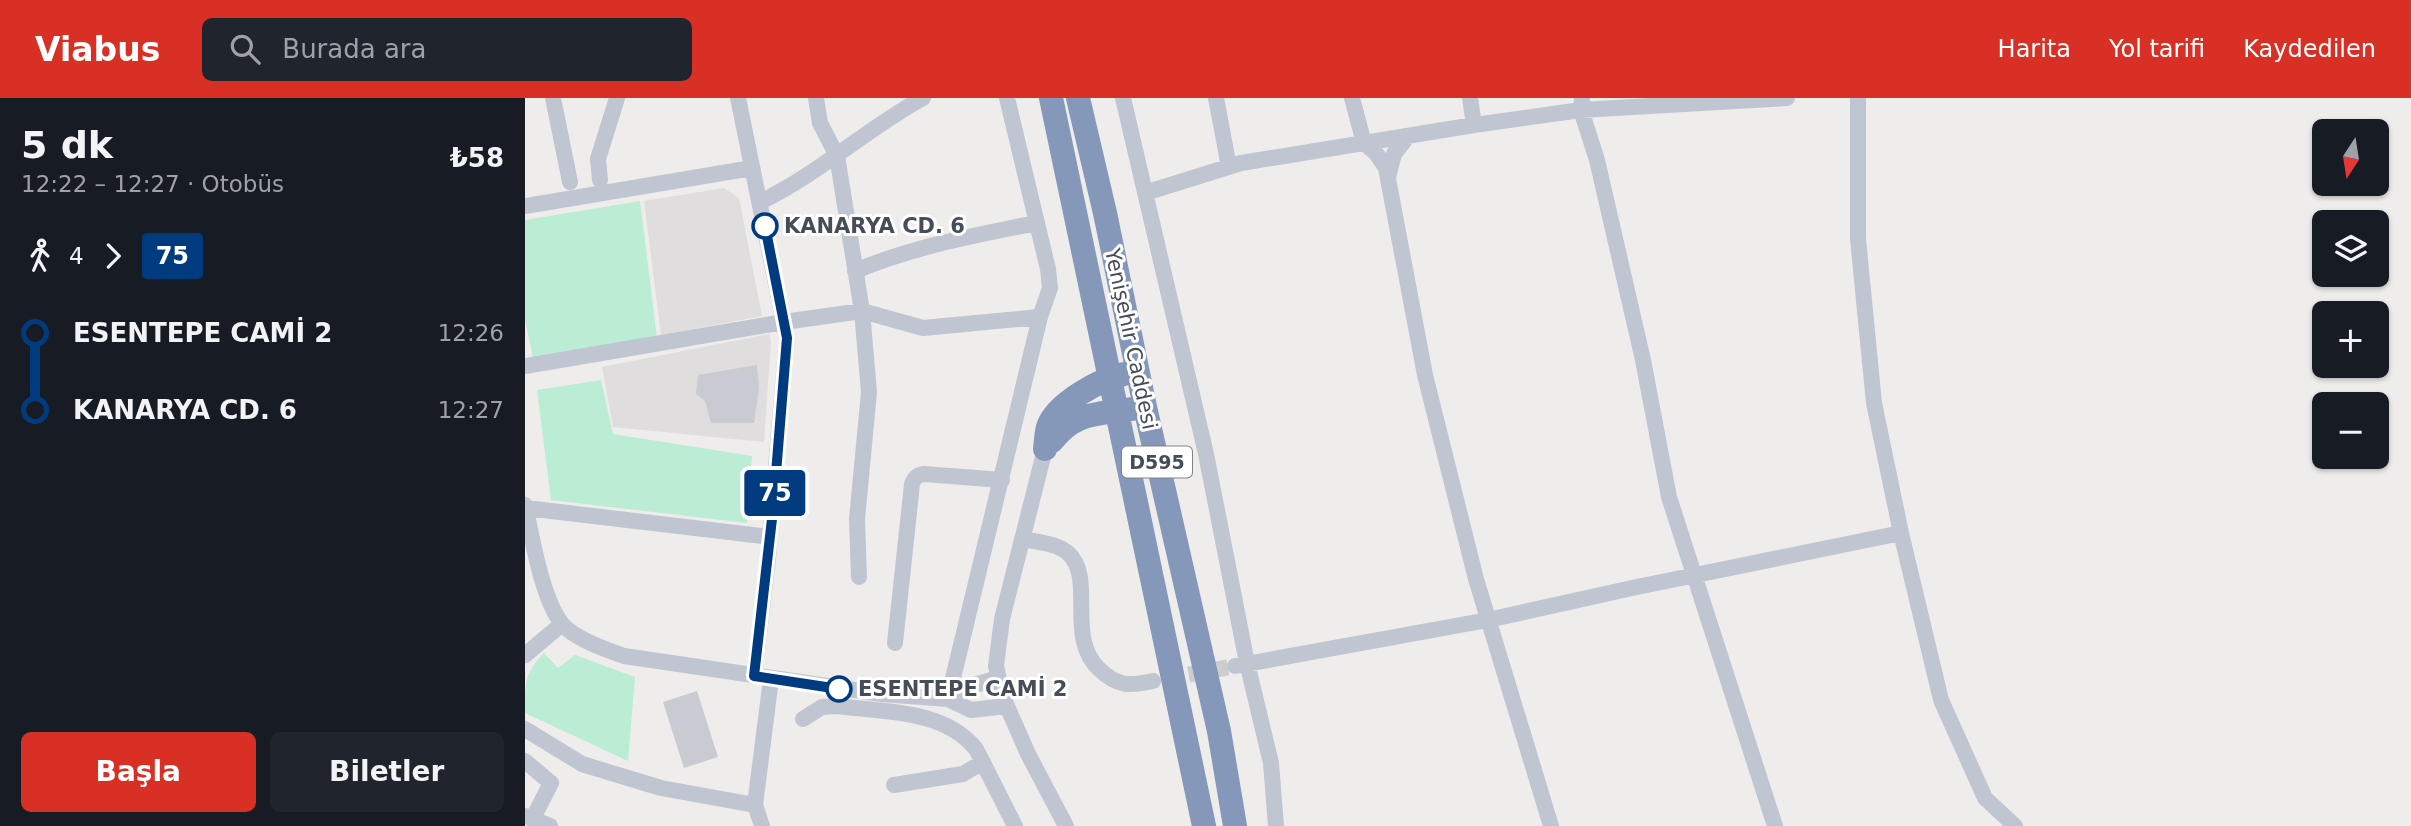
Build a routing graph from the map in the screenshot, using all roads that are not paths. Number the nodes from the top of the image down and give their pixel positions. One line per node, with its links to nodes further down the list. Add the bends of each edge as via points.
1 (553, 98): 27 (street)
2 (617, 98): 26 (street, via 598,159)
3 (738, 98): 24 (street)
4 (816, 98): 22 (street, via 820,123)
5 (1007, 98): 31 (street)
6 (1051, 98): 38 (highway, Yenişehir Caddesi / D595)
7 (1078, 98): 37 (highway, Yenişehir Caddesi / D595)
8 (1123, 98): 28 (street)
9 (1216, 98): 23 (street)
10 (1352, 98): 21 (street)
11 (1470, 98): 19 (street)
12 (1787, 98): 16 (street)
13 (1846, 98): 14 (street)
14 (1858, 98): 44 (street, via 1858,239 1874,403)
15 (916, 100): 22 (street)
16 (1720, 100): 17 (street)
17 (1662, 101): 18 (street)
18 (1581, 104): 19 (street); 47 (street, via 1643,360 1669,497)
19 (1474, 125): 20 (street)
20 (1408, 136): 21 (street); 25 (street, via 1394,154)
21 (1364, 143): 23 (street); 25 (street, via 1376,153)
22 (837, 156): 29 (street); 32 (street)
23 (1229, 167): 28 (street)
24 (751, 168): 29 (street); 30 (street)
25 (1388, 177): 49 (street, via 1425,375)
26 (600, 180)
27 (570, 182)
28 (1145, 193): 53 (street, via 1206,454)
29 (760, 202): 35 (street)
30 (525, 206)
31 (1036, 223): 32 (street, via 969,236); 34 (street, via 1049,288)
32 (855, 271): 33 (street)
33 (862, 311): 34 (street, via 923,328); 35 (street); 48 (street, via 869,392 857,519)
34 (1040, 317): 42 (street)
35 (784, 321): 36 (street); 45 (street, via 784,391)
36 (525, 366)
37 (1137, 371): 38 (highway); 39 (highway, Yenişehir Caddesi / D595)
38 (1110, 377): 40 (highway, Yenişehir Caddesi / D595); 41 (highway, via 1057,414 1048,426)
39 (1145, 407): 40 (highway); 71 (highway, Yenişehir Caddesi / D595, via 1219,731)
40 (1117, 412): 41 (highway, via 1070,422); 70 (highway, Yenişehir Caddesi / D595)
41 (1045, 449): 46 (street)
42 (1002, 480): 51 (street, via 924,474 914,479); 57 (street)
43 (525, 507): 45 (street); 50 (street, via 544,588)
44 (1901, 533): 47 (street); 75 (street, via 1941,700 1985,798)
45 (770, 537): 54 (street)
46 (1022, 539): 55 (street, via 1002,619 996,667); 56 (street, via 1055,546 1068,552 1075,563 1082,637 1094,664 1119,683)
47 (1693, 575): 49 (street); 74 (street)
48 (859, 577)
49 (1488, 620): 53 (street); 73 (street)
50 (562, 624): 52 (street); 54 (street, via 589,642 624,656)
51 (895, 643)
52 (525, 655)
53 (1241, 665): 72 (street, via 1271,763)
54 (763, 677): 57 (street); 64 (street)
55 (999, 678): 57 (street); 58 (street)
56 (1153, 681)
57 (948, 699): 58 (street, via 971,710)
58 (1006, 706): 69 (street)
59 (803, 719): 62 (street, via 822,707 836,706 931,718 960,732)
60 (525, 729): 64 (street, via 582,764 661,788)
61 (525, 761): 65 (street, via 551,783)
62 (982, 762): 63 (street, via 963,774); 68 (street)
63 (894, 785)
64 (755, 805): 67 (street)
65 (529, 817): 66 (street)
66 (550, 826)
67 (762, 826)
68 (1015, 826)
69 (1066, 826)
70 (1204, 826)
71 (1235, 826)
72 (1276, 826)
73 (1551, 826)
74 (1775, 826)
75 (2015, 826)

